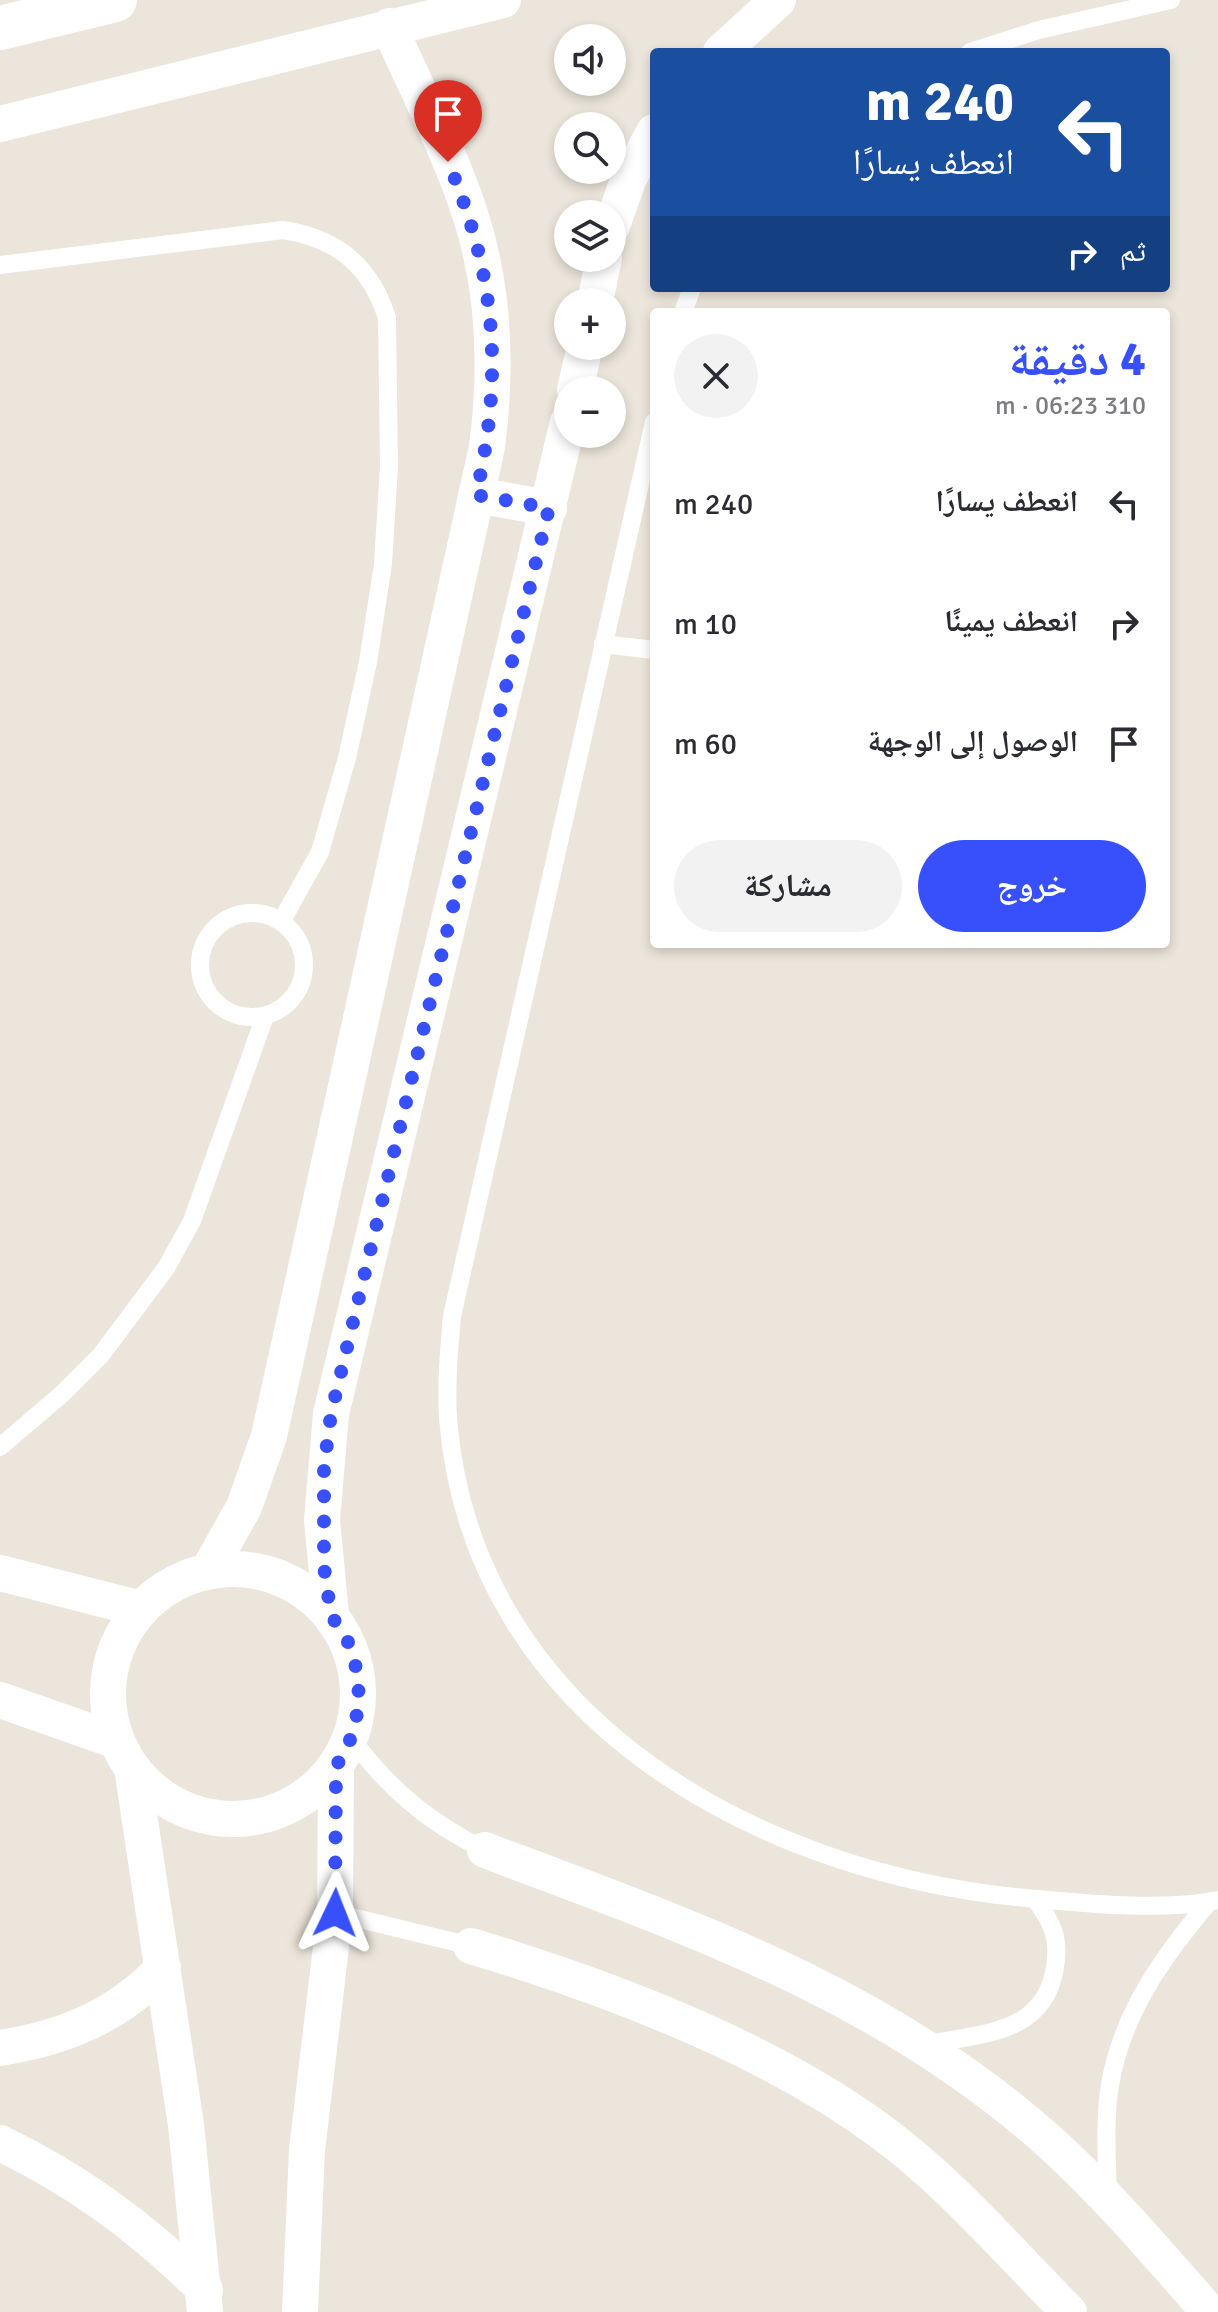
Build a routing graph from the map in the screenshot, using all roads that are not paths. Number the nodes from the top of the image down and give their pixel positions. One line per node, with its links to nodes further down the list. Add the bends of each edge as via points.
1 (115, 0): 6 (main road)
2 (503, 0): 5 (street)
3 (778, 0): 7 (street)
4 (1171, 0): 8 (lane)
5 (389, 26): 9 (street); 15 (street, via 471,216 484,267 493,377 487,447)
6 (0, 28)
7 (725, 48)
8 (983, 48)
9 (0, 124)
10 (650, 139): 11 (street)
11 (621, 200)
12 (0, 265): 19 (lane, via 283,230 308,233 351,256 380,295 387,318 389,466 383,564 368,662 320,852)
13 (650, 443): 17 (lane)
14 (562, 448): 16 (street)
15 (476, 495): 16 (street); 22 (street, via 269,1436 244,1507)
16 (549, 508): 25 (street, via 331,1414 322,1520)
17 (603, 644): 18 (lane); 30 (lane, via 452,1316 448,1418 467,1518 486,1568 538,1658 609,1736 650,1768 752,1824 824,1854 949,1888)
18 (650, 650)
19 (281, 922): 20 (lane, via 294,934 305,966 294,997); 20 (lane, via 248,913 232,918 217,927 200,957 206,990 217,1004 240,1016)
20 (265, 1016): 21 (lane, via 192,1221 166,1268 101,1355)
21 (0, 1447)
22 (208, 1571): 24 (street, via 183,1579); 25 (street, via 242,1569 275,1576 306,1591)
23 (0, 1573): 24 (street)
24 (141, 1609): 28 (street, via 120,1637 110,1671 108,1706)
25 (331, 1615): 27 (street, via 348,1642 358,1674 359,1706)
26 (0, 1700): 28 (street)
27 (344, 1752): 28 (street, via 316,1788 292,1806 234,1819 177,1806 152,1790); 29 (lane, via 424,1815); 32 (street)
28 (124, 1754): 34 (street)
29 (485, 1850): 35 (street, via 777,1964)
30 (1035, 1899): 31 (lane); 35 (lane, via 1054,1926 1058,1952 1043,2006 997,2030)
31 (1214, 1901): 38 (lane, via 1172,1946 1137,2000 1110,2083)
32 (335, 1913): 33 (lane); 40 (street, via 307,2150)
33 (471, 1946): 41 (street, via 568,1975 649,2007 805,2084 879,2130 932,2174)
34 (163, 1968): 36 (street, via 111,2012 75,2030); 39 (street)
35 (922, 2046): 38 (street, via 1000,2101)
36 (0, 2048)
37 (0, 2143): 39 (street, via 99,2199 158,2243)
38 (1108, 2196): 42 (street)
39 (205, 2301)
40 (300, 2312)
41 (1069, 2312)
42 (1209, 2312)

